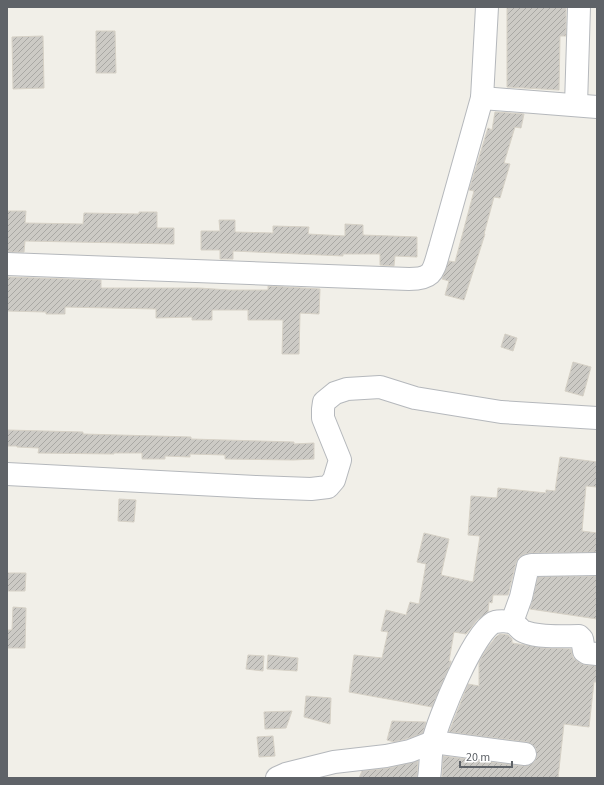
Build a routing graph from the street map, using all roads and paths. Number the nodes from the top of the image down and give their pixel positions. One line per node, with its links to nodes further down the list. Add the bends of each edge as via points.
1 (487, 7): 3 (street)
2 (579, 7): 4 (street)
3 (482, 98): 4 (street); 5 (street, via 440,248 432,273 427,277 409,279)
4 (586, 106)
5 (7, 264)
6 (597, 418): 7 (street, via 501,412 415,398 380,387 347,389 335,393 324,402 323,418 340,460 334,480 328,487 256,488)
7 (7, 474)
8 (597, 564): 9 (street, via 528,566)
9 (512, 622): 10 (street, via 523,632 533,635 580,636 584,651); 11 (street, via 495,622 484,630 464,663 444,708)
10 (597, 654)
11 (433, 742): 12 (street); 13 (street, via 386,756 334,762); 14 (street)
12 (524, 754)
13 (277, 778)
14 (429, 778)

